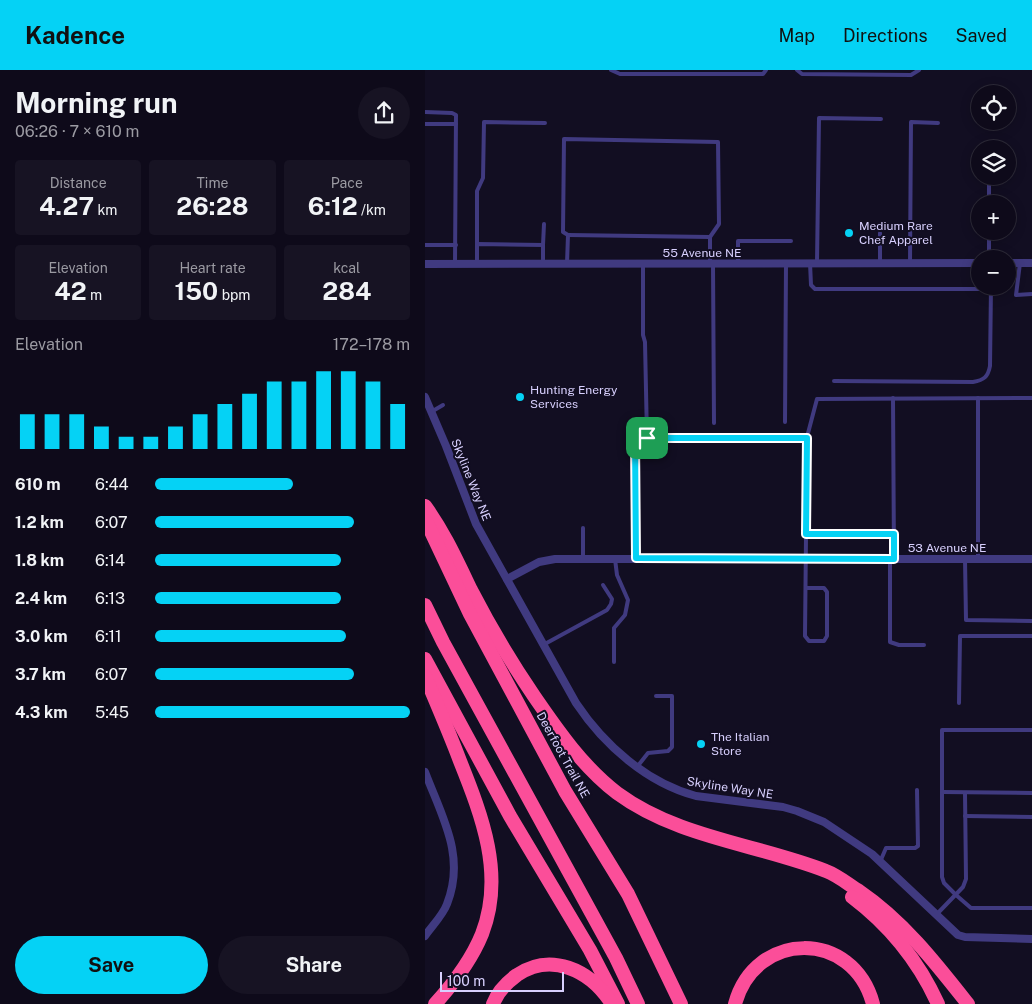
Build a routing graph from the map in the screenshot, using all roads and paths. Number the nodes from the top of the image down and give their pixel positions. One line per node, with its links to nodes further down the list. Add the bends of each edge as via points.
1 (611, 70): 5 (lane, via 620,74)
2 (766, 70): 5 (lane, via 763,74)
3 (797, 70): 4 (lane, via 802,74 911,75)
4 (919, 70)
5 (684, 72)
6 (425, 112): 11 (lane, via 452,112 456,115)
7 (881, 119): 21 (lane, via 819,118)
8 (545, 123): 17 (lane, via 483,122 483,178 477,192)
9 (938, 123): 23 (lane, via 911,122)
10 (425, 124): 11 (lane)
11 (456, 124): 19 (lane)
12 (544, 224): 20 (lane)
13 (880, 233): 22 (lane)
14 (568, 236): 15 (lane); 15 (lane, via 563,232 564,139 718,142 719,224); 32 (lane)
15 (710, 236): 34 (lane)
16 (791, 241): 35 (lane, via 738,240)
17 (477, 244): 20 (lane); 30 (lane)
18 (425, 245): 19 (lane)
19 (455, 245): 29 (lane)
20 (543, 245): 31 (lane)
21 (814, 263): 22 (street, 55 Avenue NE); 36 (street, 55 Avenue NE); 37 (lane, via 811,285 815,289)
22 (880, 263): 23 (street, 55 Avenue NE)
23 (910, 263): 24 (street, 55 Avenue NE)
24 (971, 263)
25 (1016, 263): 26 (street)
26 (1020, 263): 27 (street); 38 (lane, via 1017,295)
27 (1032, 263)
28 (425, 264): 29 (street, 55 Avenue NE)
29 (455, 264): 30 (street, 55 Avenue NE)
30 (477, 264): 31 (street, 55 Avenue NE)
31 (543, 264): 32 (street, 55 Avenue NE)
32 (567, 264): 33 (street, 55 Avenue NE)
33 (643, 264): 34 (street, 55 Avenue NE); 49 (lane)
34 (711, 264): 35 (street, 55 Avenue NE); 48 (lane)
35 (738, 264): 36 (street, 55 Avenue NE)
36 (786, 264): 47 (lane)
37 (971, 288)
38 (1032, 294)
39 (991, 295): 40 (lane, via 990,366 983,380)
40 (834, 381)
41 (425, 397): 46 (street, Skyline Way NE)
42 (893, 398): 43 (lane); 50 (lane, via 817,399); 55 (lane)
43 (978, 398): 44 (lane); 62 (lane)
44 (1032, 398)
45 (443, 405): 46 (lane)
46 (431, 412): 64 (street, Skyline Way NE, via 476,524)
47 (785, 422)
48 (714, 423)
49 (647, 438): 50 (lane); 56 (lane, via 635,438)
50 (807, 438): 54 (lane)
51 (425, 506): 87 (highway, via 439,525 515,667 564,739 595,774 637,806 661,818)
52 (425, 517): 98 (highway, Deerfoot Trail NE, via 469,614 565,791 628,894)
53 (583, 528): 57 (lane)
54 (806, 534): 55 (lane); 59 (lane)
55 (894, 534): 60 (lane)
56 (636, 558): 58 (street, 53 Avenue NE); 59 (street, 53 Avenue NE)
57 (583, 559): 58 (street, 53 Avenue NE); 64 (street, 53 Avenue NE, via 539,562)
58 (615, 559): 73 (lane, via 617,574 628,600 625,615 614,628)
59 (806, 559): 60 (street, 53 Avenue NE); 66 (lane)
60 (892, 559): 61 (street, 53 Avenue NE); 71 (lane, via 890,642)
61 (965, 559): 62 (street, 53 Avenue NE); 68 (lane, via 966,620)
62 (978, 559): 63 (street, 53 Avenue NE)
63 (1032, 559)
64 (507, 579): 70 (street, Skyline Way NE)
65 (603, 586): 70 (lane, via 611,599 607,610)
66 (806, 588): 66 (lane, via 805,636 809,641 823,641 827,636 827,592 823,588)
67 (425, 605): 97 (highway)
68 (1032, 621)
69 (1032, 636): 76 (lane, via 960,636)
70 (543, 645): 78 (street, Skyline Way NE, via 583,713)
71 (924, 645)
72 (425, 659): 96 (highway)
73 (614, 662)
74 (425, 675): 93 (highway, via 478,806 491,864 490,899 482,933 466,965)
75 (656, 696): 78 (lane, via 672,696 672,746 667,751 648,753)
76 (959, 703)
77 (1032, 730): 81 (lane, via 942,730)
78 (637, 767): 86 (street, Skyline Way NE, via 657,781 696,796 783,807 811,816 858,844)
79 (425, 772): 91 (street, via 455,854 454,881 447,906)
80 (917, 790): 86 (lane, via 918,846 886,848)
81 (942, 792): 82 (lane); 88 (lane, via 943,877)
82 (965, 793): 83 (lane); 84 (lane)
83 (1032, 793)
84 (965, 816): 85 (lane); 88 (lane, via 965,879 963,887)
85 (1032, 817)
86 (880, 862): 90 (street, Skyline Way NE)
87 (800, 863): 101 (highway, via 831,880 878,918 903,946); 102 (highway, via 827,871 890,914 930,956)
88 (955, 895): 89 (lane, via 971,908); 90 (lane)
89 (1032, 908)
90 (937, 915): 92 (street, Skyline Way NE, via 953,931 965,937)
91 (425, 936)
92 (1032, 938)
93 (435, 1004)
94 (493, 1004): 95 (highway, via 499,991 513,978 529,968 547,964 565,966 586,975)
95 (612, 1004)
96 (618, 1004)
97 (639, 1004)
98 (681, 1004)
99 (735, 1004): 100 (highway, via 743,984 758,966 780,952 802,947 825,950 846,961 866,984)
100 (873, 1004)
101 (938, 1004)
102 (968, 1004)

